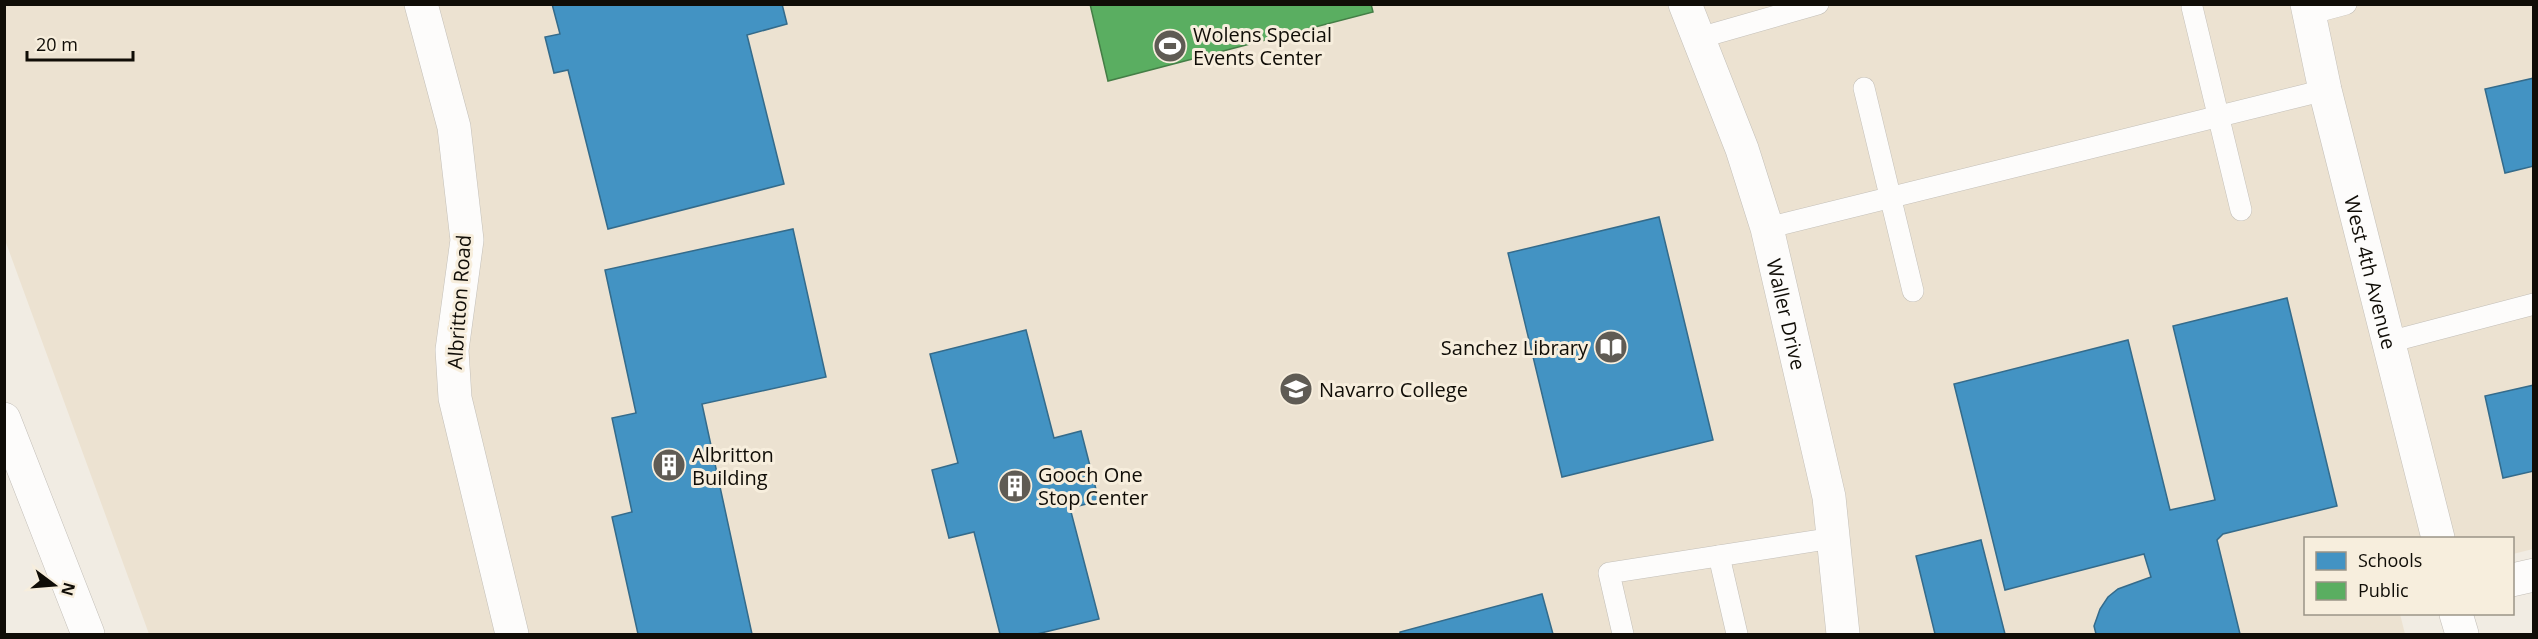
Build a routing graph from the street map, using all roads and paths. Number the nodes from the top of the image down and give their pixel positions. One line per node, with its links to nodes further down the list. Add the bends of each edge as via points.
1 (421, 4): 26 (street, Albritton Road, via 454,127 467,240 452,350 455,398)
2 (1685, 4): 7 (street, Waller Drive)
3 (1818, 4): 7 (lane)
4 (2346, 4): 6 (lane)
5 (2192, 7): 10 (lane)
6 (2308, 9): 9 (street, West 4th Avenue)
7 (1700, 38): 13 (street, Waller Drive)
8 (1864, 88): 11 (lane)
9 (2325, 90): 10 (lane); 16 (street, West 4th Avenue)
10 (2218, 116): 11 (lane); 12 (lane)
11 (1891, 197): 13 (lane); 14 (lane)
12 (2241, 210)
13 (1767, 228): 20 (street, Waller Drive, via 1829,497)
14 (1913, 291)
15 (2534, 304): 16 (lane)
16 (2389, 342): 19 (street, West 4th Avenue)
17 (4, 419): 18 (street)
18 (15, 473): 25 (street)
19 (2438, 537)
20 (1833, 538): 21 (lane); 29 (street, Waller Drive)
21 (1719, 556): 27 (lane, via 1609,573); 28 (lane)
22 (2534, 575): 23 (street)
23 (2514, 580)
24 (2457, 615): 30 (street)
25 (88, 634)
26 (512, 634)
27 (1623, 634)
28 (1737, 634)
29 (1843, 634)
30 (2462, 634)

